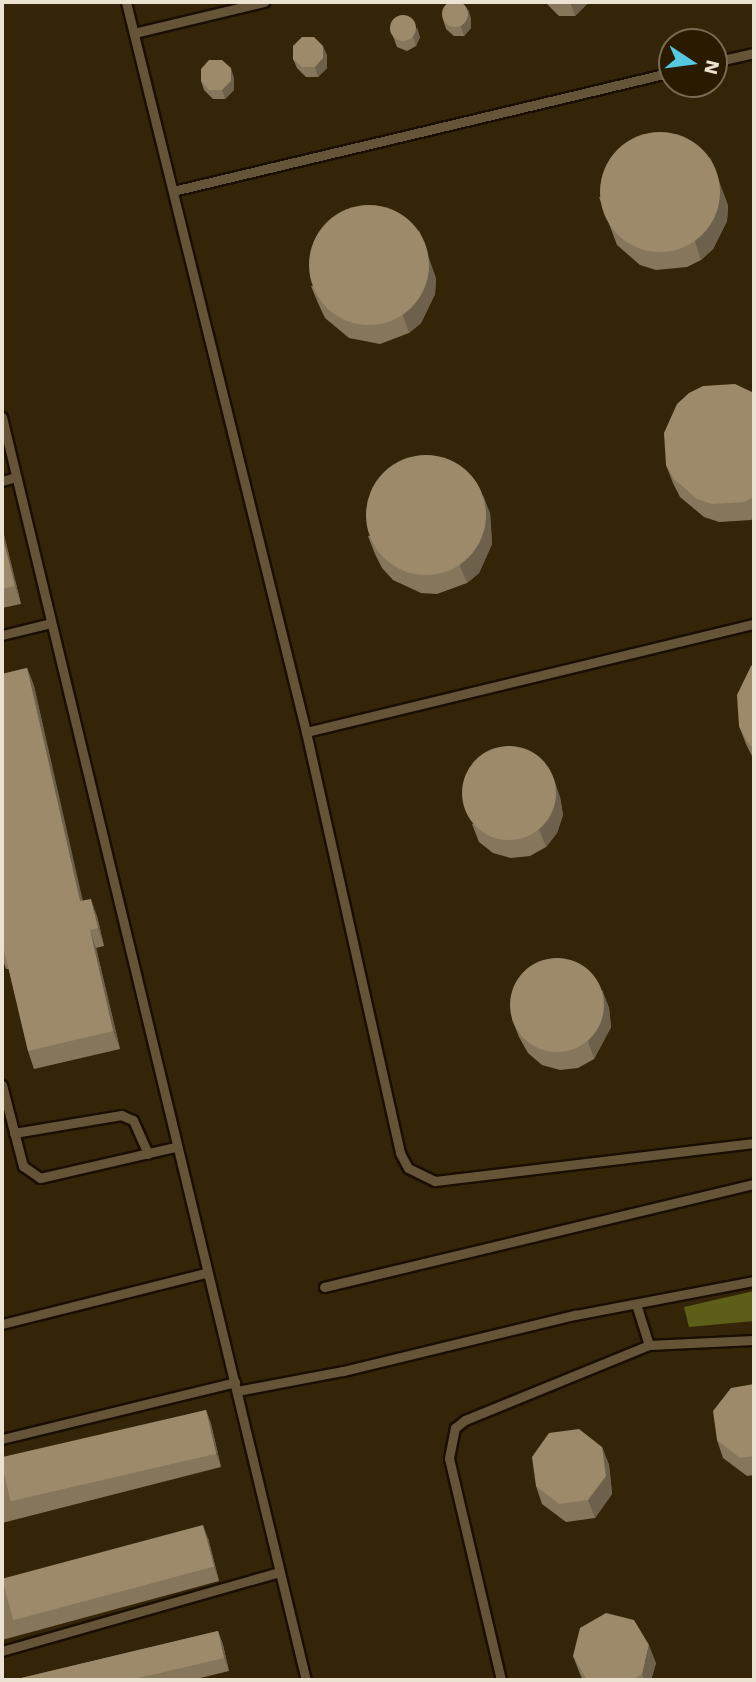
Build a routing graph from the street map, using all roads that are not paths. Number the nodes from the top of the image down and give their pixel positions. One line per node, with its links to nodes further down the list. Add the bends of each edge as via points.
1 (126, 2): 3 (lane)
2 (264, 2): 3 (lane)
3 (134, 33): 7 (lane)
4 (754, 53): 5 (lane)
5 (728, 59)
6 (658, 75): 7 (lane)
7 (173, 191): 14 (lane)
8 (2, 417): 9 (lane)
9 (16, 477): 10 (lane); 11 (lane)
10 (2, 481)
11 (51, 622): 13 (lane); 18 (lane)
12 (754, 624): 14 (lane)
13 (2, 635)
14 (306, 732): 17 (lane, via 400,1153 408,1168 435,1181)
15 (2, 1084): 16 (lane)
16 (14, 1133): 19 (lane, via 121,1115 133,1120); 19 (lane, via 23,1166 40,1178)
17 (754, 1143)
18 (175, 1147): 19 (lane); 21 (lane)
19 (148, 1154)
20 (754, 1184): 23 (lane)
21 (205, 1273): 25 (lane); 28 (lane)
22 (754, 1281): 24 (lane)
23 (324, 1287)
24 (636, 1304): 27 (lane); 28 (lane, via 258,1388)
25 (2, 1324)
26 (754, 1340): 27 (lane)
27 (649, 1345): 33 (lane, via 465,1420 451,1438 449,1458)
28 (236, 1386): 29 (lane); 30 (lane)
29 (2, 1439)
30 (279, 1572): 31 (lane); 32 (lane)
31 (2, 1651)
32 (306, 1680)
33 (501, 1680)

